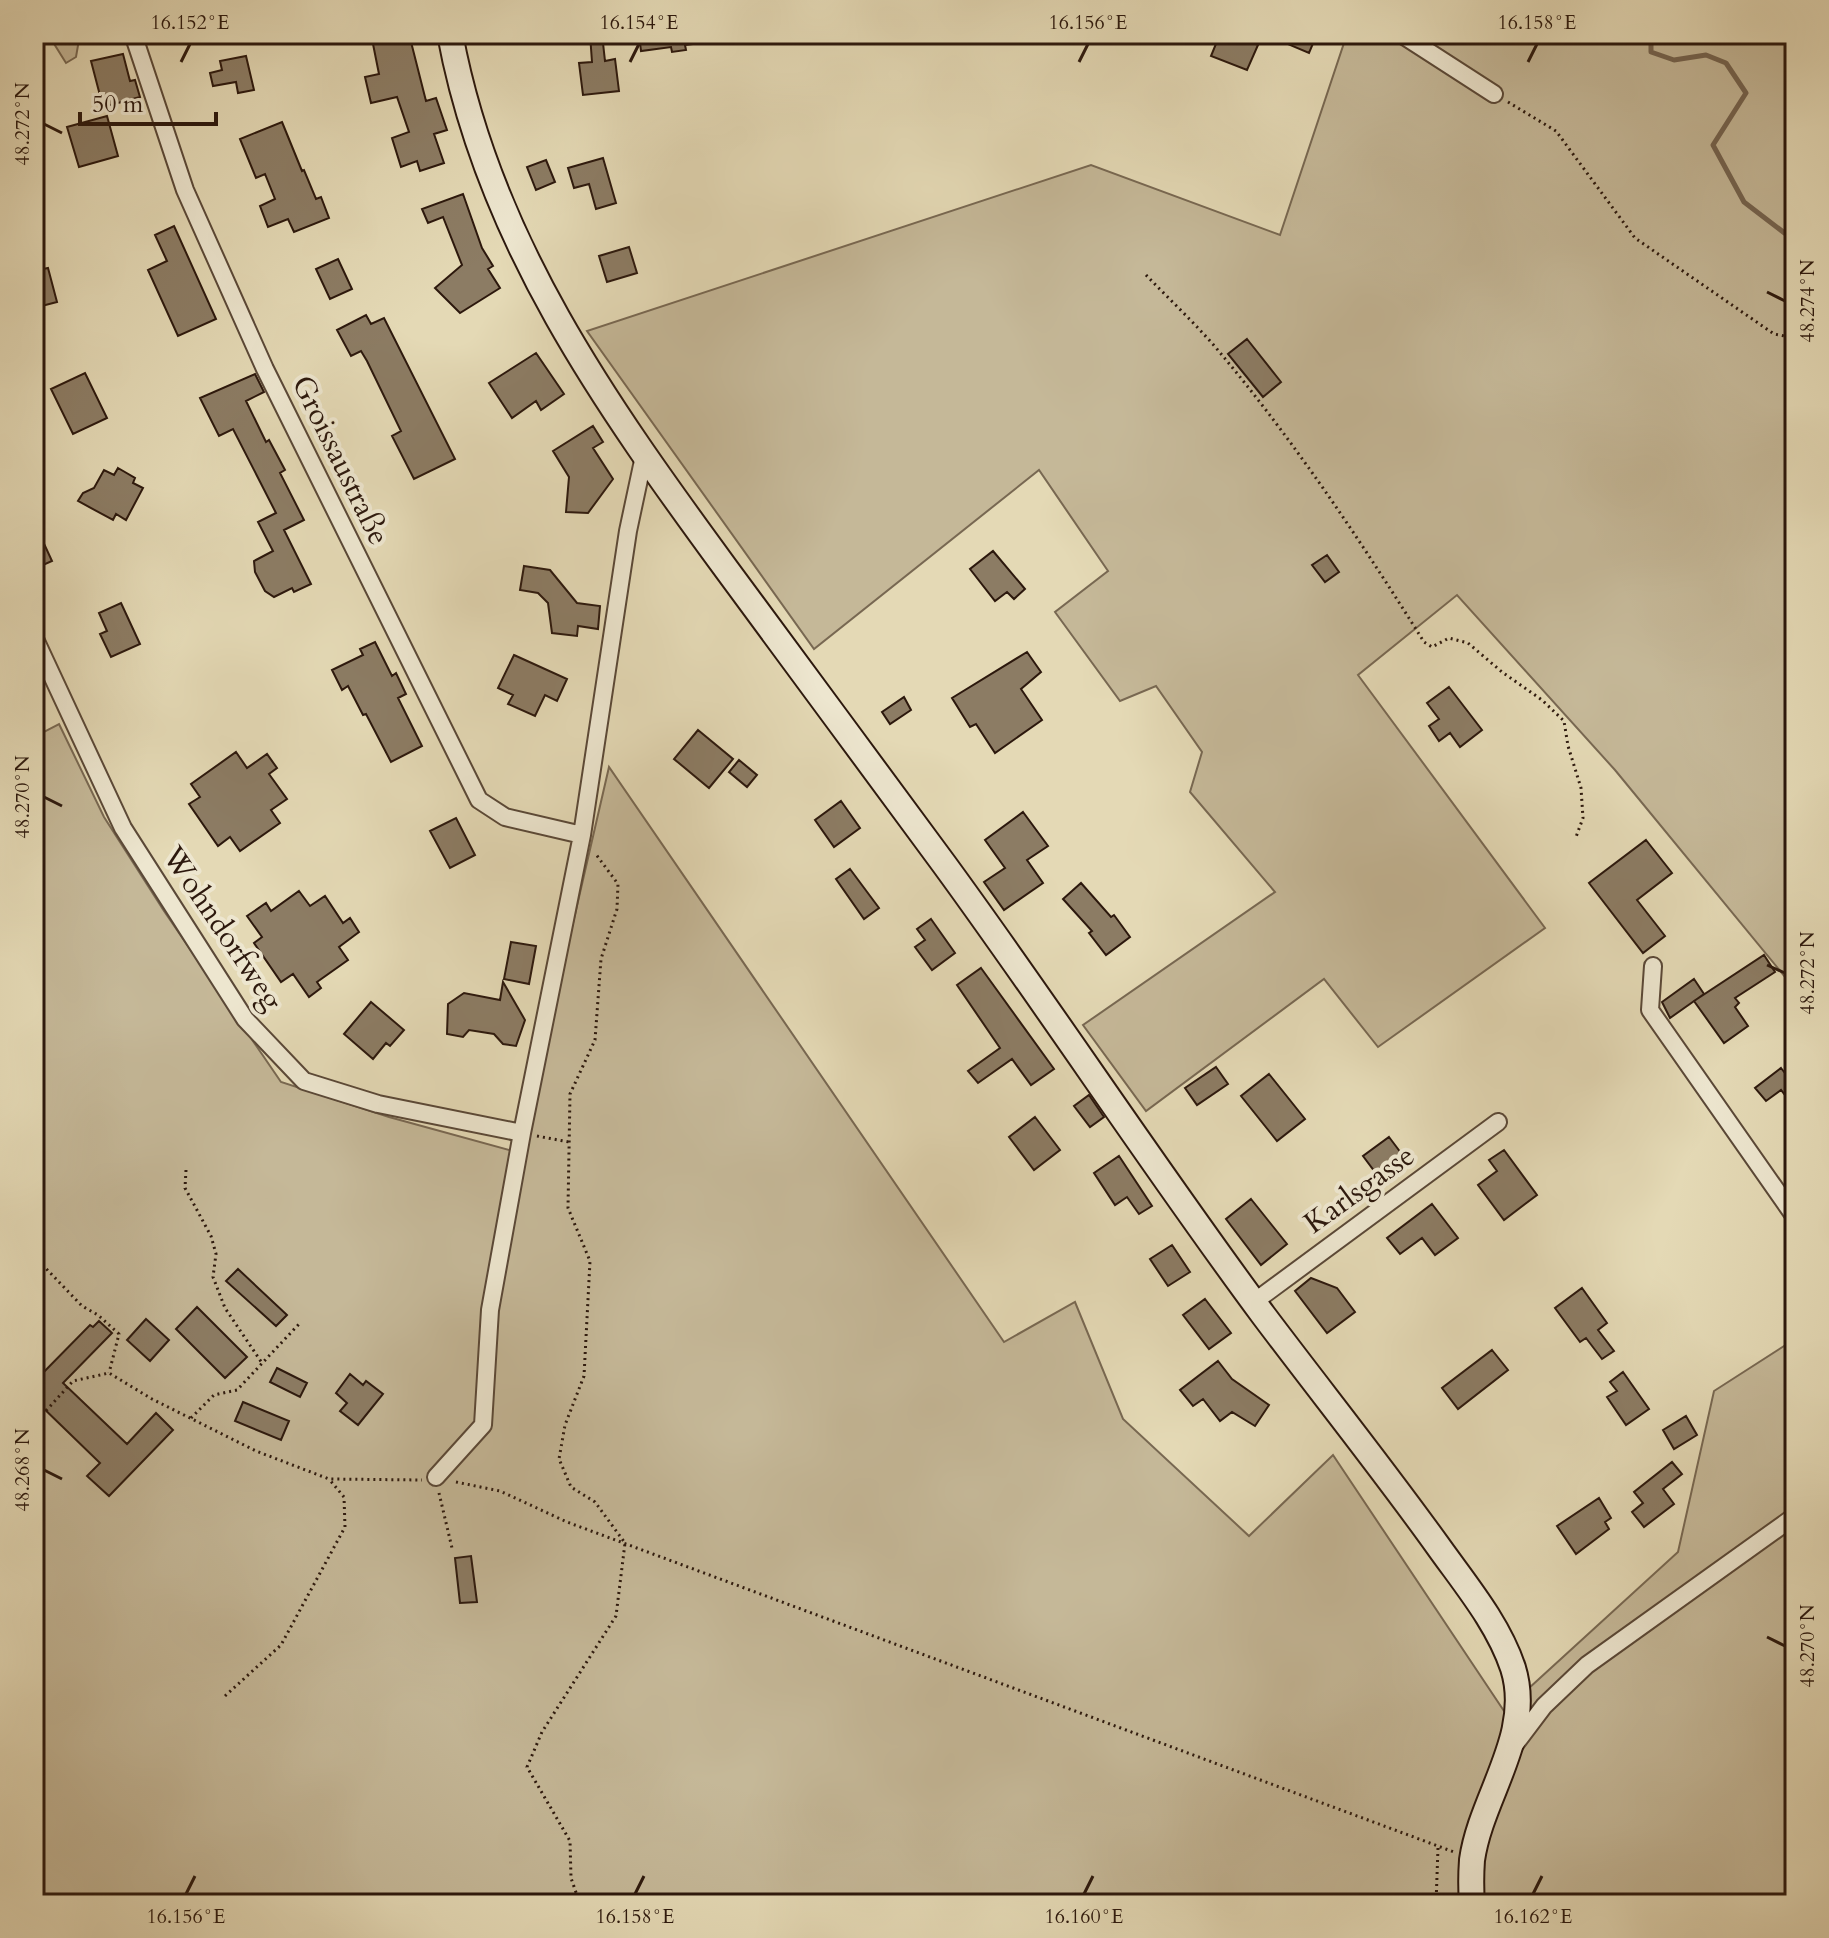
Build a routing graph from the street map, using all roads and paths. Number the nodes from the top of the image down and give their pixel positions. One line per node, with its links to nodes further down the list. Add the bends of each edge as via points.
1 (133, 34): 9 (street, Groissaustraße, via 185,190 265,369 479,800 505,817)
2 (450, 34): 7 (street, via 485,167 528,262 574,350)
3 (1401, 34): 4 (street)
4 (1494, 94): 6 (path, via 1556,131 1635,238 1774,334)
5 (1146, 275): 10 (path, via 1221,353 1284,434 1424,642 1432,647 1449,638 1468,643 1564,721 1581,788 1583,818)
6 (1795, 338)
7 (644, 456): 9 (street); 18 (street, via 969,899)
8 (34, 637): 13 (street, Wohndorfweg, via 123,828 245,1019 304,1081 378,1104)
9 (582, 835): 13 (street); 14 (path, via 618,884 617,909 601,959 595,1040 570,1094)
10 (1576, 837)
11 (1653, 966): 16 (street, via 1650,1010)
12 (1498, 1122): 18 (street, Karlsgasse)
13 (522, 1133): 14 (path); 24 (street, via 490,1310 483,1425)
14 (569, 1142): 27 (path, via 568,1208 590,1261 584,1376 565,1425 559,1459 571,1487 595,1502)
15 (186, 1170): 20 (path, via 185,1188 211,1236 216,1254 213,1277 225,1308)
16 (1795, 1217)
17 (34, 1256): 21 (path, via 82,1306 119,1334)
18 (1254, 1302): 30 (street, via 1421,1522 1502,1641 1518,1688)
19 (299, 1324): 20 (path)
20 (262, 1363): 22 (path, via 237,1390 214,1395)
21 (109, 1373): 22 (path); 23 (path, via 73,1381)
22 (191, 1418): 25 (path)
23 (34, 1424)
24 (436, 1477): 25 (path); 27 (path, via 500,1491); 28 (path)
25 (329, 1479): 29 (path, via 344,1497 345,1527 281,1645)
26 (1795, 1516): 30 (street, via 1587,1665 1544,1706)
27 (625, 1543): 31 (path); 33 (path, via 616,1616 542,1732 527,1767 570,1841 571,1878)
28 (452, 1548)
29 (225, 1696)
30 (1507, 1755): 32 (street)
31 (1438, 1846): 32 (path); 34 (path)
32 (1473, 1859): 35 (street)
33 (580, 1904)
34 (1436, 1904)
35 (1472, 1904)

